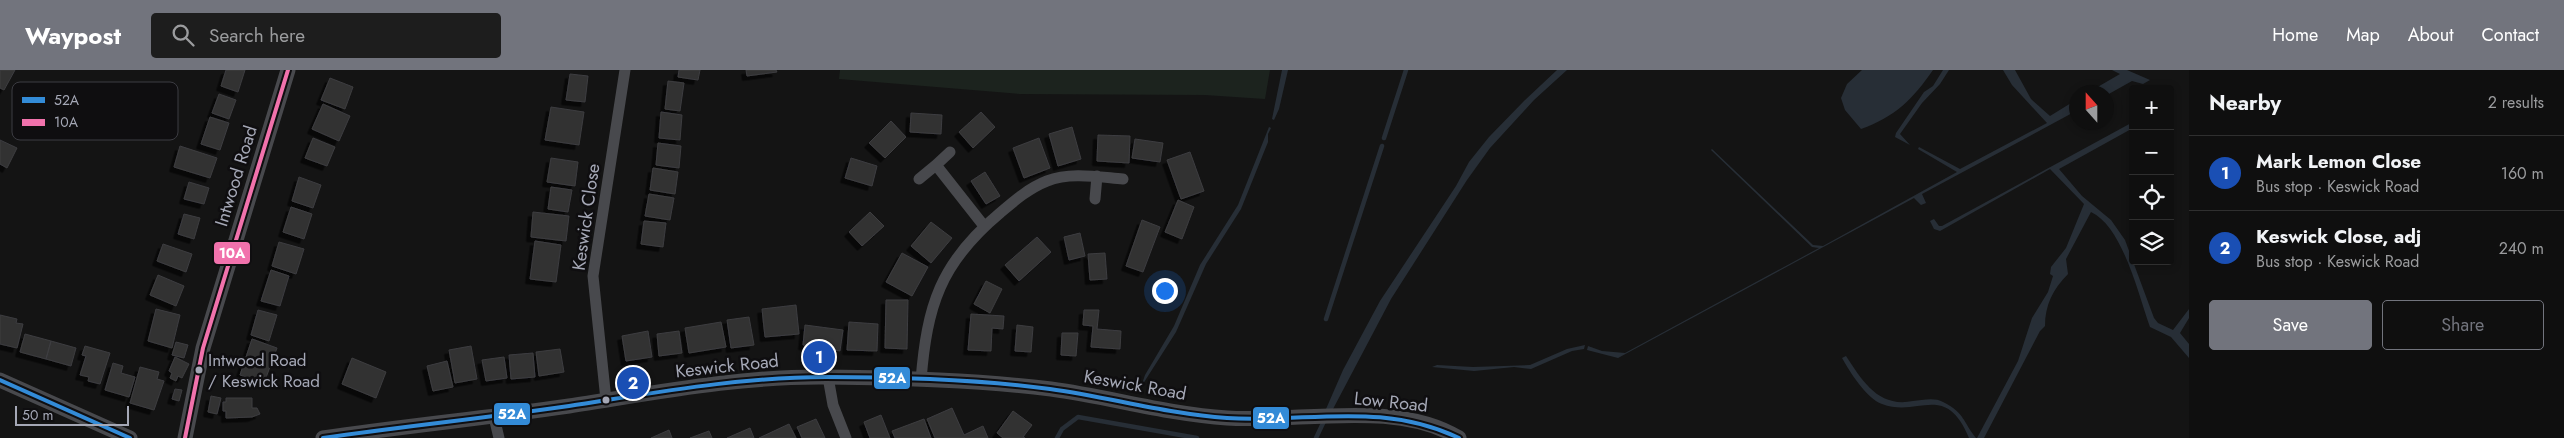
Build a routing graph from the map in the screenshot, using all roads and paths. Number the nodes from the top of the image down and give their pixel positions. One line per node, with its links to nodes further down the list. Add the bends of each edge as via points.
1 (288, 70): 17 (street, Intwood Road, via 203,348)
2 (625, 70): 13 (street, Keswick Close, via 593,276)
3 (950, 152): 4 (street)
4 (936, 165): 6 (street); 9 (street)
5 (1097, 176): 7 (street); 8 (street); 9 (street, via 1048,180 1028,191)
6 (919, 179)
7 (1123, 179)
8 (1095, 199)
9 (984, 226): 12 (street, via 952,265 930,312)
10 (828, 377): 12 (street, Keswick Road); 13 (street, Keswick Road, via 732,382); 20 (street, via 833,405)
11 (0, 380): 16 (street)
12 (921, 380): 14 (street, Keswick Road, via 1052,389 1181,414 1230,418)
13 (606, 400): 15 (street, Keswick Road)
14 (1315, 416): 21 (street, Low Road, via 1420,422)
15 (494, 417): 18 (street, Keswick Road); 19 (street)
16 (130, 438)
17 (184, 438)
18 (323, 438)
19 (499, 438)
20 (846, 438)
21 (1459, 438)

